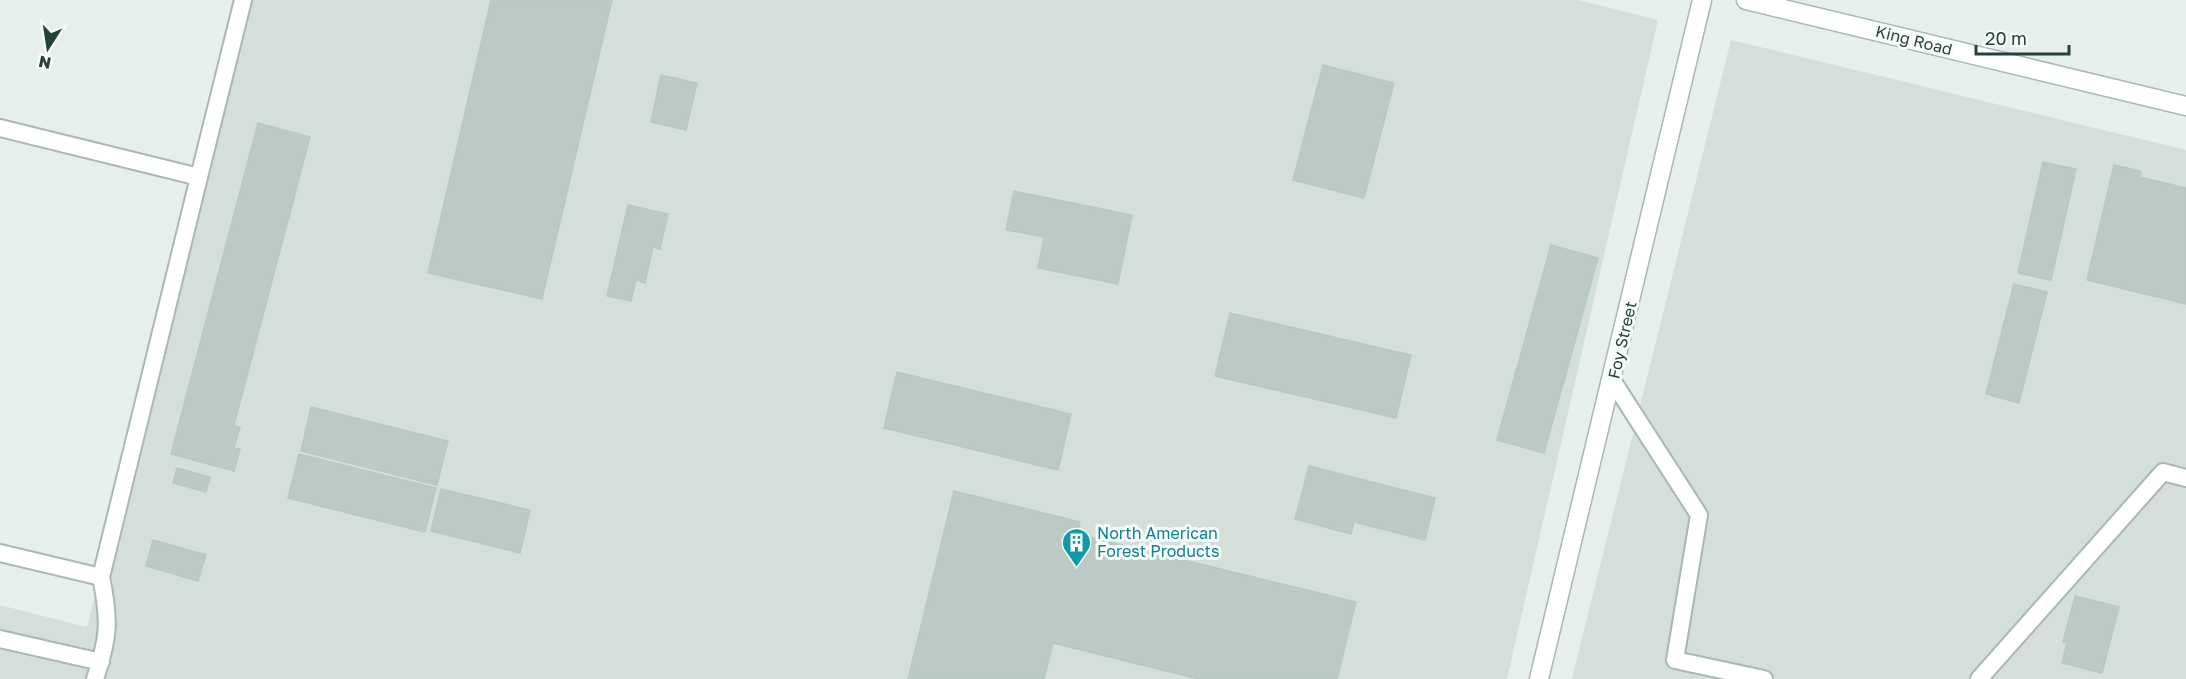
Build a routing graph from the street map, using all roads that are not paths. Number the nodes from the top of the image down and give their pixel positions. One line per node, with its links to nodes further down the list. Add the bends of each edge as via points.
1 (243, 0): 6 (lane)
2 (1702, 0): 7 (street, Foy Street)
3 (1746, 0): 4 (street, King Road)
4 (2186, 106)
5 (0, 128): 6 (lane)
6 (199, 177): 10 (lane)
7 (1612, 380): 14 (street, Foy Street); 15 (lane, via 1699,515 1675,660)
8 (2186, 478): 16 (lane, via 2163,472)
9 (0, 553): 10 (lane)
10 (101, 577): 12 (lane, via 108,611 107,645)
11 (0, 639): 12 (lane)
12 (101, 662): 13 (lane)
13 (95, 679)
14 (1539, 679)
15 (1764, 679)
16 (1979, 679)

